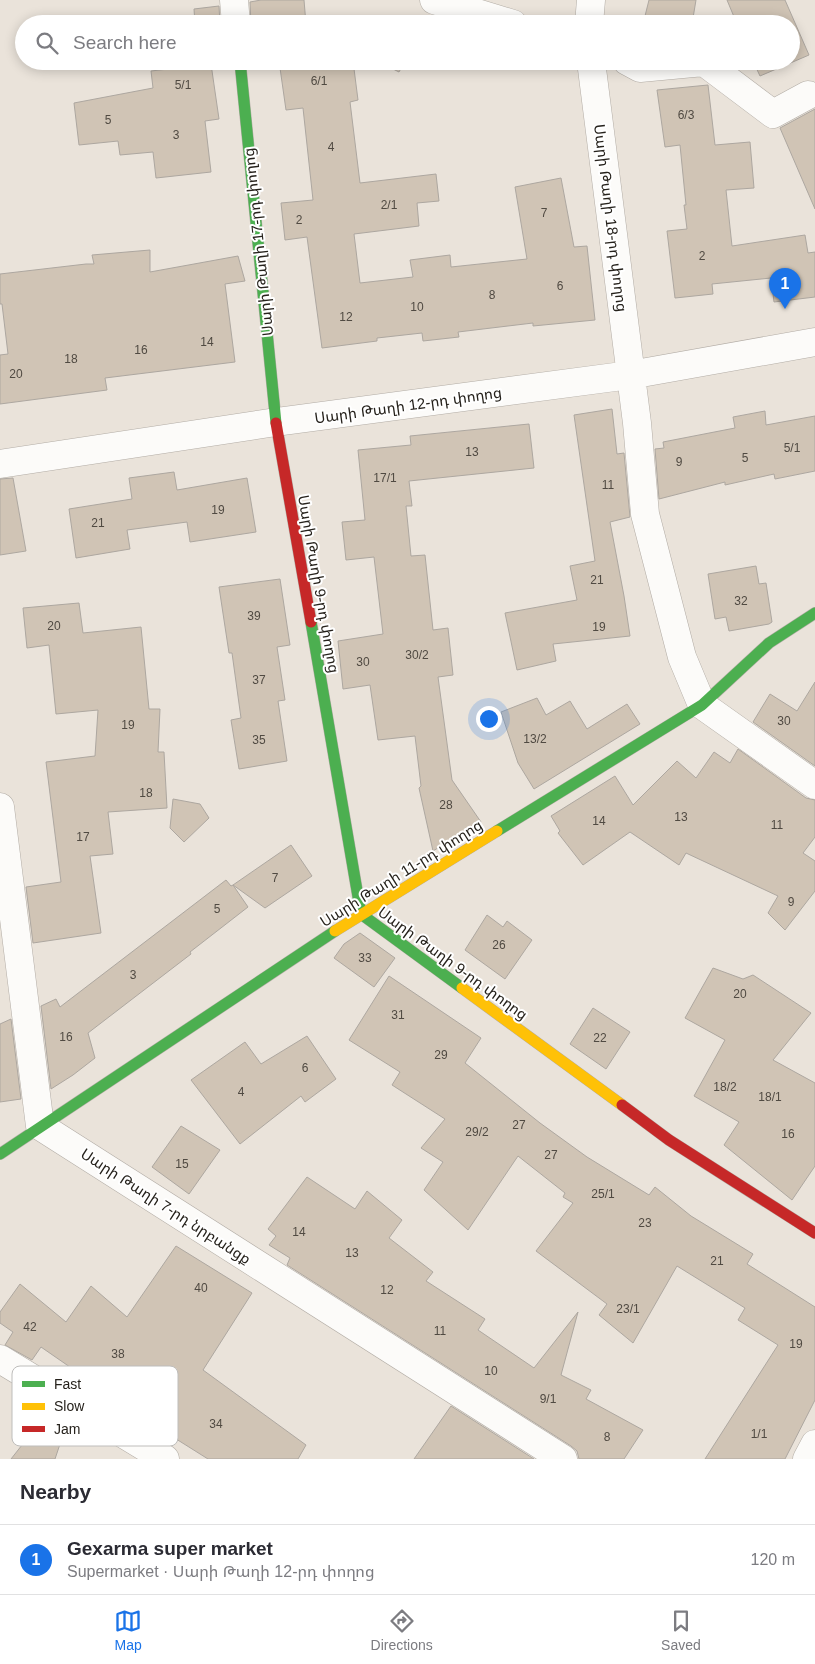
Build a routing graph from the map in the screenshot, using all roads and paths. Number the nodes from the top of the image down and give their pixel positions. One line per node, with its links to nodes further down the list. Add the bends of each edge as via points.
1 (234, 0): 4 (street)
2 (434, 0): 5 (street)
3 (591, 0): 6 (street)
4 (235, 15)
5 (483, 15)
6 (590, 15)
7 (241, 70): 13 (street, Սարի Թաղի 17-րդ փողոց)
8 (592, 70): 12 (street, Սարի Թաղի 18-րդ փողոց)
9 (715, 70): 10 (street, via 774,114)
10 (808, 95)
11 (815, 342): 12 (street, Սարի Թաղի 12-րդ փողոց)
12 (630, 375): 13 (street, Սարի Թաղի 12-րդ փողոց); 16 (street, Սարի Թաղի 18-րդ փողոց, via 645,514 682,656)
13 (276, 422): 14 (street, Սարի Թաղի 12-րդ փողոց); 19 (street, Սարի Թաղի 9-րդ փողոց)
14 (0, 464)
15 (815, 613): 16 (street, Սարի Թաղի 11-րդ փողոց, via 770,643)
16 (702, 705): 17 (street); 19 (street, Սարի Թաղի 11-րդ փողոց)
17 (815, 785)
18 (0, 807): 20 (street)
19 (361, 914): 20 (street, Սարի Թաղի 11-րդ փողոց); 22 (street, Սարի Թաղի 9-րդ փողոց, via 669,1140)
20 (40, 1126): 21 (street, Սարի Թաղի 11-րդ փողոց); 28 (street, Սարի Թաղի 7-րդ նրբանցք)
21 (0, 1154)
22 (815, 1233)
23 (0, 1359): 24 (street)
24 (12, 1366)
25 (815, 1444): 29 (street)
26 (144, 1446): 27 (street)
27 (165, 1459)
28 (563, 1459)
29 (807, 1459)

